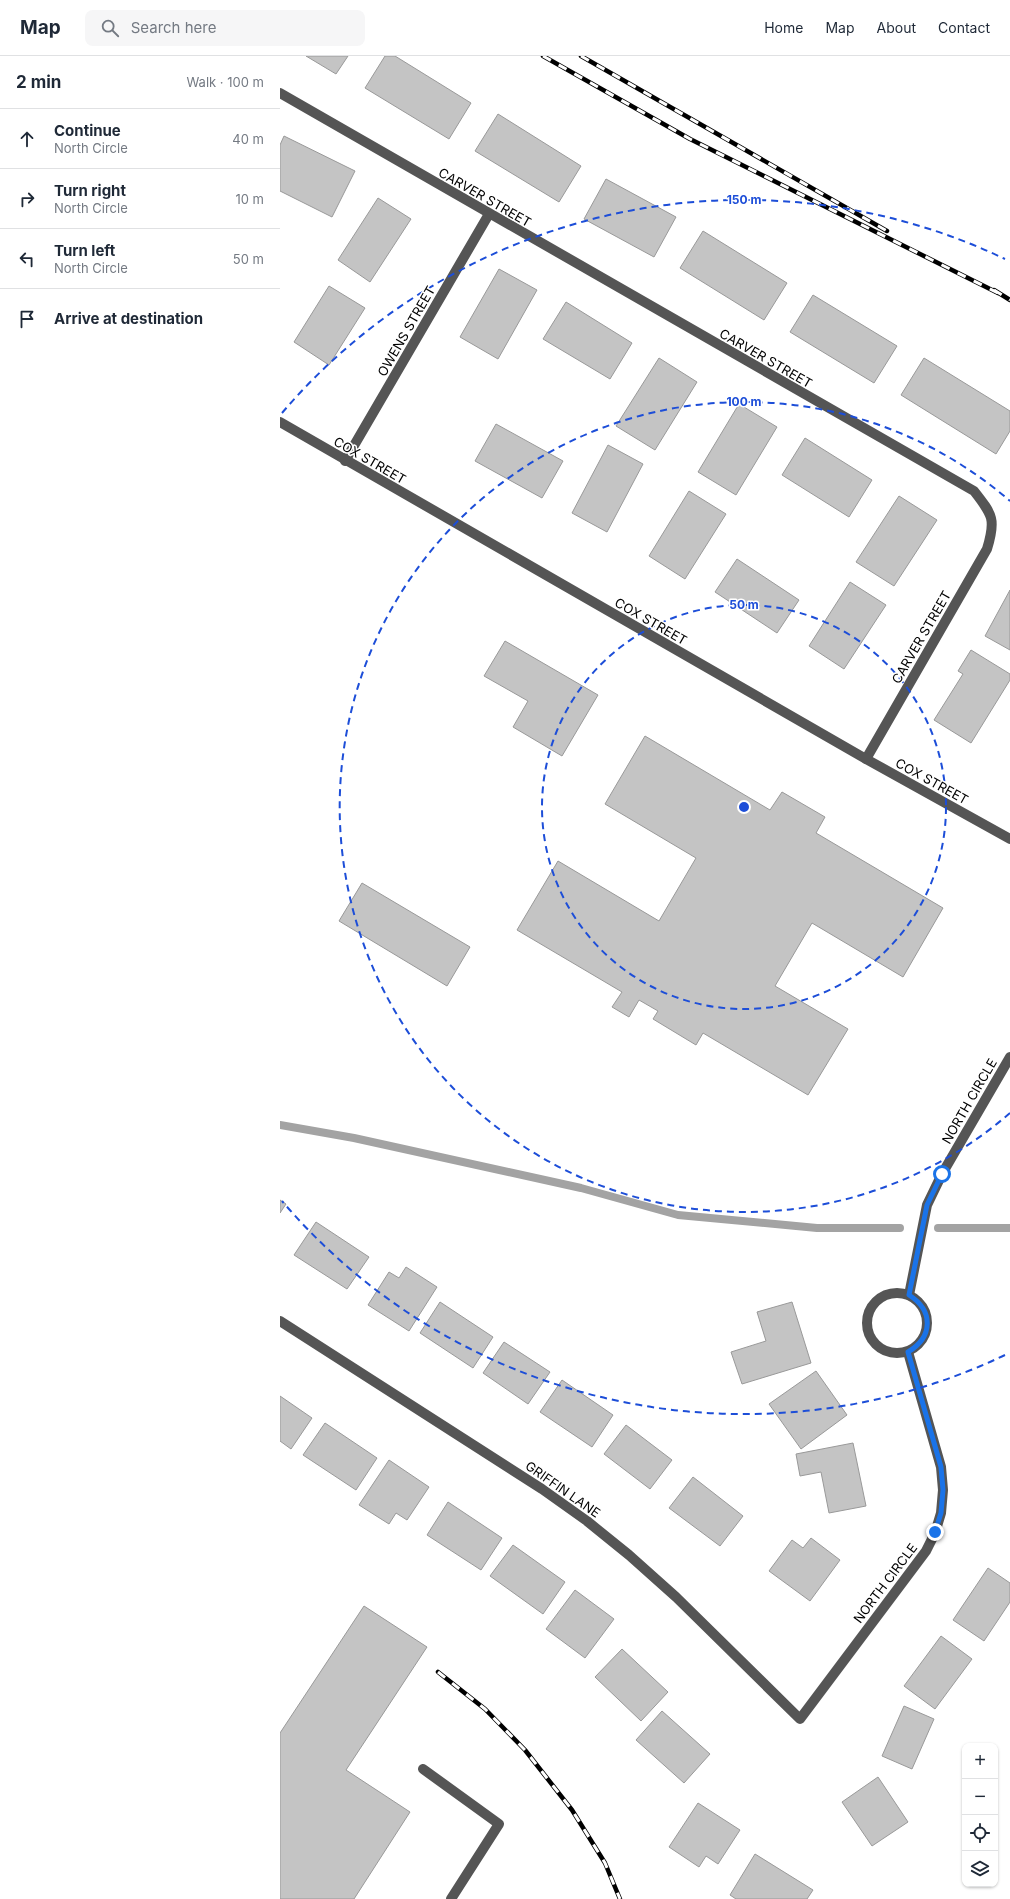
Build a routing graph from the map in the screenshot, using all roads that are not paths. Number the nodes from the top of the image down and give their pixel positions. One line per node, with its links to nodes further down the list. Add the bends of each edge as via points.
1 (280, 93): 2 (street, CARVER STREET)
2 (489, 214): 4 (street, OWENS STREET); 5 (street, CARVER STREET, via 974,491 988,509 993,529 987,549)
3 (280, 422): 4 (street, COX STREET)
4 (345, 461): 5 (street, COX STREET)
5 (866, 759): 6 (street, COX STREET)
6 (1010, 840)
7 (1010, 1057): 8 (street, NORTH CIRCLE, via 942,1174 927,1205)
8 (909, 1295): 10 (street, via 924,1309 927,1329 923,1339); 10 (street, via 888,1294 879,1299 872,1306 866,1324 873,1342 880,1348 889,1353)
9 (280, 1321): 11 (street, GRIFFIN LANE, via 542,1489 587,1521 676,1597)
10 (908, 1352): 11 (street, NORTH CIRCLE, via 941,1467 941,1513 926,1551)
11 (800, 1719)
12 (423, 1769): 13 (street, via 499,1824)
13 (451, 1899)

